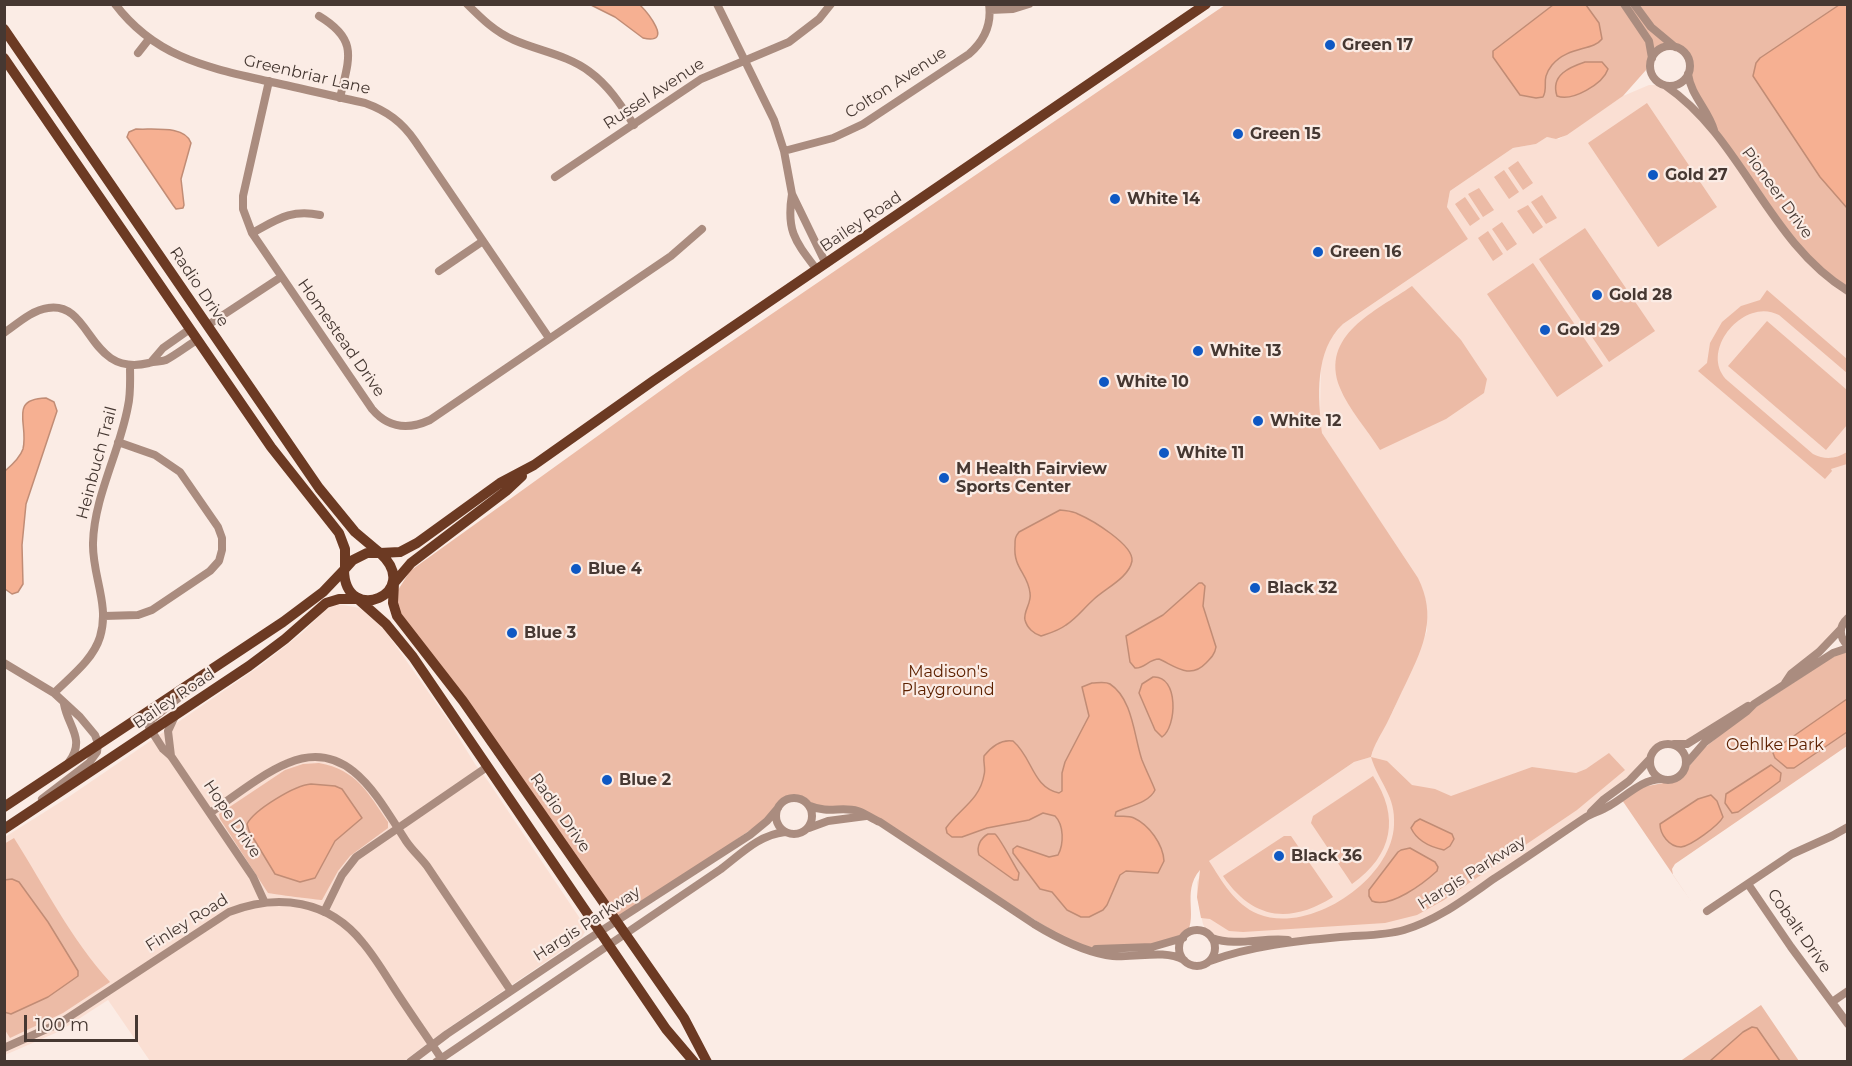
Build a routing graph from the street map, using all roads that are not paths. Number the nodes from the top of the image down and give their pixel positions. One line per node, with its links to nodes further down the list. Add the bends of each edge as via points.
1 (115, 4): 12 (street, Greenbriar Lane)
2 (466, 4): 22 (street, via 503,35 589,70 611,91)
3 (717, 4): 17 (street)
4 (831, 4): 17 (street, Russel Avenue, via 800,36)
5 (1029, 4): 9 (street, via 1013,9)
6 (1206, 4): 31 (main road, Bailey Road)
7 (1624, 4): 16 (street, via 1649,41)
8 (1634, 4): 13 (street, via 1651,27)
9 (990, 7): 24 (street, Colton Avenue, via 987,31 969,54 863,124 833,138)
10 (319, 16): 21 (street, via 335,26 346,42 347,64)
11 (4, 29): 35 (main road, Radio Drive)
12 (149, 39): 14 (street); 19 (street, Greenbriar Lane, via 192,62)
13 (1675, 47): 16 (street, via 1664,48); 18 (street, via 1688,58)
14 (138, 52)
15 (4, 58): 36 (main road, Radio Drive)
16 (1652, 58): 20 (street, via 1653,76)
17 (745, 60): 22 (street, Russel Avenue, via 702,79); 24 (street, via 774,120)
18 (1688, 74): 20 (street, via 1679,84); 23 (street, Pioneer Drive, via 1691,90)
19 (269, 81): 21 (street, Greenbriar Lane); 29 (street, Homestead Drive, via 243,196 243,209)
20 (1666, 86): 23 (street, Pioneer Drive, via 1688,102)
21 (340, 98): 30 (street, Greenbriar Lane, via 377,108 400,122)
22 (634, 124): 25 (street, Russel Avenue)
23 (1715, 131): 34 (street, Pioneer Drive, via 1794,244)
24 (784, 151): 26 (street)
25 (555, 177)
26 (792, 194): 31 (street); 31 (street, via 789,213 793,235)
27 (320, 215): 29 (street, via 290,214)
28 (702, 229): 38 (street, Homestead Drive, via 671,256)
29 (252, 233): 33 (street, Homestead Drive)
30 (483, 241): 32 (street); 38 (street, Greenbriar Lane)
31 (822, 267): 43 (main road, Bailey Road)
32 (439, 271)
33 (281, 277): 35 (street); 38 (street, Homestead Drive, via 372,409 394,425 414,426 430,420)
34 (1848, 291)
35 (208, 325): 44 (main road, Radio Drive, via 319,488 355,532)
36 (190, 329): 39 (main road, Radio Drive); 40 (street)
37 (4, 333): 41 (street, via 41,309 60,308 78,319 104,353)
38 (549, 338)
39 (197, 340): 40 (street, via 163,361); 45 (main road, Radio Drive, via 271,447 339,533 345,549)
40 (151, 362): 41 (street)
41 (130, 365): 42 (street, Heinbuch Trail, via 128,405)
42 (118, 442): 48 (street, Heinbuch Trail, via 93,533); 48 (street, via 155,454 180,472 218,527 223,547 210,572 152,610 138,615)
43 (534, 465): 44 (main road, Bailey Road, via 500,483 409,549); 46 (main road, Bailey Road, via 411,563)
44 (380, 553): 45 (main road, via 360,556); 46 (main road, via 392,568)
45 (344, 569): 47 (main road, via 346,585); 53 (main road, Bailey Road, via 315,599)
46 (394, 583): 47 (main road, via 376,599); 84 (main road, Radio Drive, via 394,607 400,621 457,693)
47 (358, 599): 58 (main road, Bailey Road, via 326,603 277,646); 66 (main road, Radio Drive, via 404,646)
48 (104, 616): 55 (street, Heinbuch Trail, via 93,652)
49 (1848, 618): 50 (street)
50 (1840, 630): 51 (street); 54 (street)
51 (1848, 647): 54 (street)
52 (5, 664): 55 (street)
53 (212, 669): 59 (street, via 152,719); 60 (main road, Bailey Road)
54 (1784, 683): 57 (street)
55 (54, 693): 56 (street)
56 (64, 704): 60 (street, via 80,717); 64 (street, via 77,742)
57 (1754, 704): 61 (street, via 1687,744); 65 (street, via 1705,742)
58 (177, 715): 59 (main road, Bailey Road); 62 (street, via 168,730)
59 (151, 732): 62 (street, Hope Drive); 71 (main road, Bailey Road)
60 (98, 743): 64 (main road, Bailey Road); 71 (street, via 89,763)
61 (1674, 744): 63 (street, via 1658,746); 65 (street, via 1683,752)
62 (171, 756): 72 (street, Hope Drive)
63 (1649, 760): 67 (street, via 1652,771); 74 (street, Hargis Parkway)
64 (67, 764): 69 (main road, Bailey Road)
65 (1686, 764): 67 (street, via 1672,780)
66 (487, 768): 76 (street); 85 (main road, Radio Drive)
67 (1661, 779): 74 (street, Hargis Parkway, via 1639,785 1608,807)
68 (810, 806): 70 (street, via 792,798); 73 (street); 78 (street, via 812,821)
69 (4, 807)
70 (778, 808): 79 (street, via 776,818); 84 (street, Hargis Parkway, via 750,835)
71 (29, 813): 77 (main road, Bailey Road)
72 (210, 813): 76 (street, via 286,764 303,758 322,758 342,763 360,775); 81 (street, Hope Drive, via 255,879)
73 (866, 816): 78 (street, via 828,821); 91 (street, via 888,826 1055,937)
74 (1586, 816): 89 (street, Hargis Parkway, via 1428,921 1402,931)
75 (1848, 827): 80 (street, via 1792,854)
76 (398, 828): 83 (street, via 351,862); 94 (street)
77 (4, 829)
78 (807, 829): 79 (street, via 796,834)
79 (785, 832): 86 (street, Hargis Parkway, via 760,839)
80 (1748, 884): 82 (street); 96 (street, Cobalt Drive)
81 (264, 901): 83 (street, Finley Road, via 293,902); 99 (street, Finley Road, via 214,920 60,1023)
82 (1707, 911)
83 (324, 912): 98 (street, Finley Road, via 362,942)
84 (617, 922): 85 (street, Hargis Parkway); 86 (main road, Radio Drive)
85 (600, 932): 90 (main road, Radio Drive); 94 (street, Hargis Parkway)
86 (625, 934): 90 (street, Hargis Parkway); 103 (main road, Radio Drive, via 684,1018)
87 (1183, 938): 88 (street, via 1197,930); 91 (street, via 1152,947); 92 (street, via 1179,949)
88 (1212, 938): 89 (street, Hargis Parkway, via 1229,943); 93 (street, via 1216,948)
89 (1295, 941): 93 (street, Hargis Parkway, via 1232,953)
90 (608, 945): 100 (street, Hargis Parkway); 102 (main road, Radio Drive, via 666,1029)
91 (1090, 950): 92 (street, via 1120,956 1166,954)
92 (1184, 960): 93 (street, via 1194,966)
93 (1210, 962)
94 (512, 991): 98 (street, Hargis Parkway)
95 (1848, 991): 96 (street)
96 (1832, 1002): 97 (street, Cobalt Drive)
97 (1848, 1024)
98 (432, 1046): 100 (street, Finley Road); 101 (street, Hargis Parkway)
99 (4, 1048)
100 (439, 1060)
101 (410, 1062)
102 (694, 1062)
103 (707, 1062)

